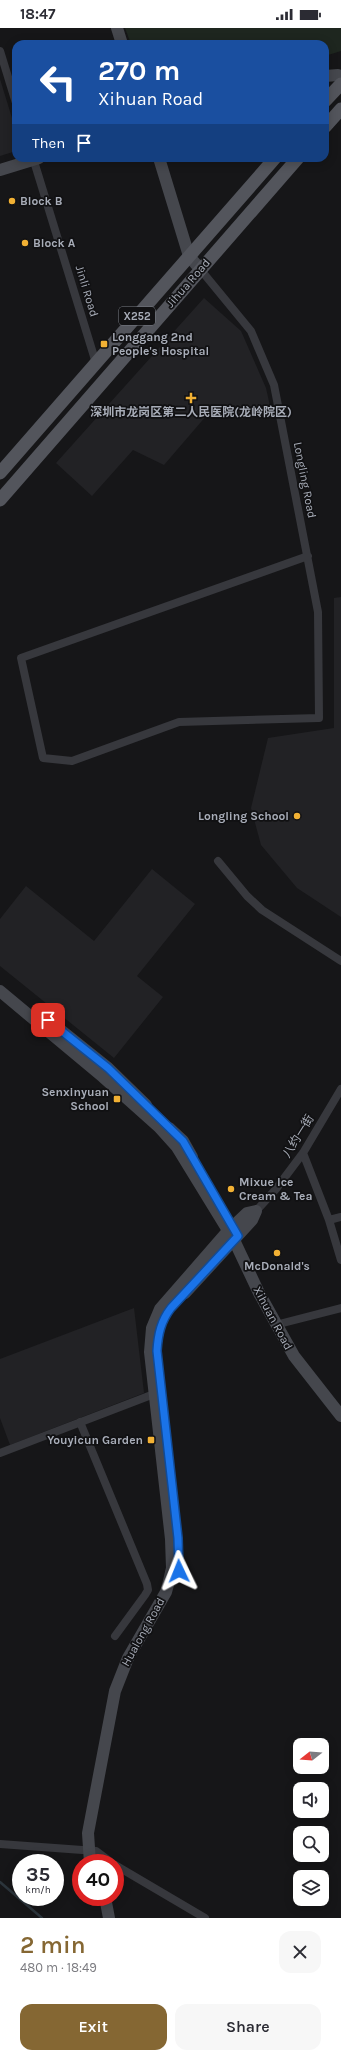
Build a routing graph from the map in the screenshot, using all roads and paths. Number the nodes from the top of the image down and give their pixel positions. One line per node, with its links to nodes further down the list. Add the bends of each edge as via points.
1 (117, 28): 2 (street)
2 (121, 40)
3 (0, 51): 7 (street)
4 (329, 75): 5 (street, via 338,75)
5 (341, 78)
6 (341, 84): 8 (main road)
7 (12, 90)
8 (329, 98)
9 (341, 109): 10 (main road)
10 (329, 122)
11 (25, 162): 16 (street)
12 (36, 162): 19 (street, Jinli Road)
13 (160, 162): 17 (street)
14 (272, 162): 17 (main road, Jihua Road / X252)
15 (294, 162): 18 (main road, Jihua Road / X252)
16 (0, 170)
17 (190, 256): 18 (street); 19 (main road, Jihua Road / X252)
18 (200, 269): 21 (main road, Jihua Road / X252); 22 (street, Longling Road, via 251,331 274,385)
19 (96, 363): 20 (main road, Jihua Road / X252)
20 (0, 473)
21 (0, 500)
22 (308, 556): 22 (street, Longling Road, via 21,658 43,758 72,761 179,722 319,718 318,612)
23 (218, 861): 24 (street, via 262,910)
24 (341, 961)
25 (0, 982): 32 (street, Xihuan Road, via 108,1068 183,1141)
26 (0, 990): 32 (street, Xihuan Road, via 158,1127 177,1147)
27 (341, 1089): 28 (street, 八约一街)
28 (304, 1153): 29 (street, 八约一街); 31 (street)
29 (256, 1212): 32 (street, Hualong Road, via 252,1220)
30 (341, 1217): 31 (street)
31 (329, 1220): 33 (street)
32 (233, 1234): 35 (street, Xihuan Road); 36 (street, Hualong Road, via 166,1301 155,1317 150,1340); 38 (street, Xihuan Road, via 259,1293 294,1356); 44 (street, Hualong Road, via 164,1316 159,1332 157,1351 178,1538 179,1571 173,1595 134,1661 120,1694)
33 (341, 1260)
34 (341, 1308): 35 (street)
35 (283, 1323): 37 (street, Xihuan Road, via 300,1353)
36 (154, 1394): 39 (street); 45 (street, Hualong Road, via 172,1568 166,1592 128,1658 115,1691 88,1833)
37 (341, 1406)
38 (341, 1416)
39 (80, 1422): 40 (street); 41 (street, via 148,1590)
40 (0, 1453)
41 (115, 1636)
42 (0, 1844): 43 (street)
43 (85, 1854)
44 (94, 1854)
45 (94, 1854)
46 (124, 1870): 51 (street)
47 (100, 1906): 49 (street)
48 (107, 1906): 50 (street)
49 (102, 1918)
50 (109, 1918)
51 (204, 1918)

